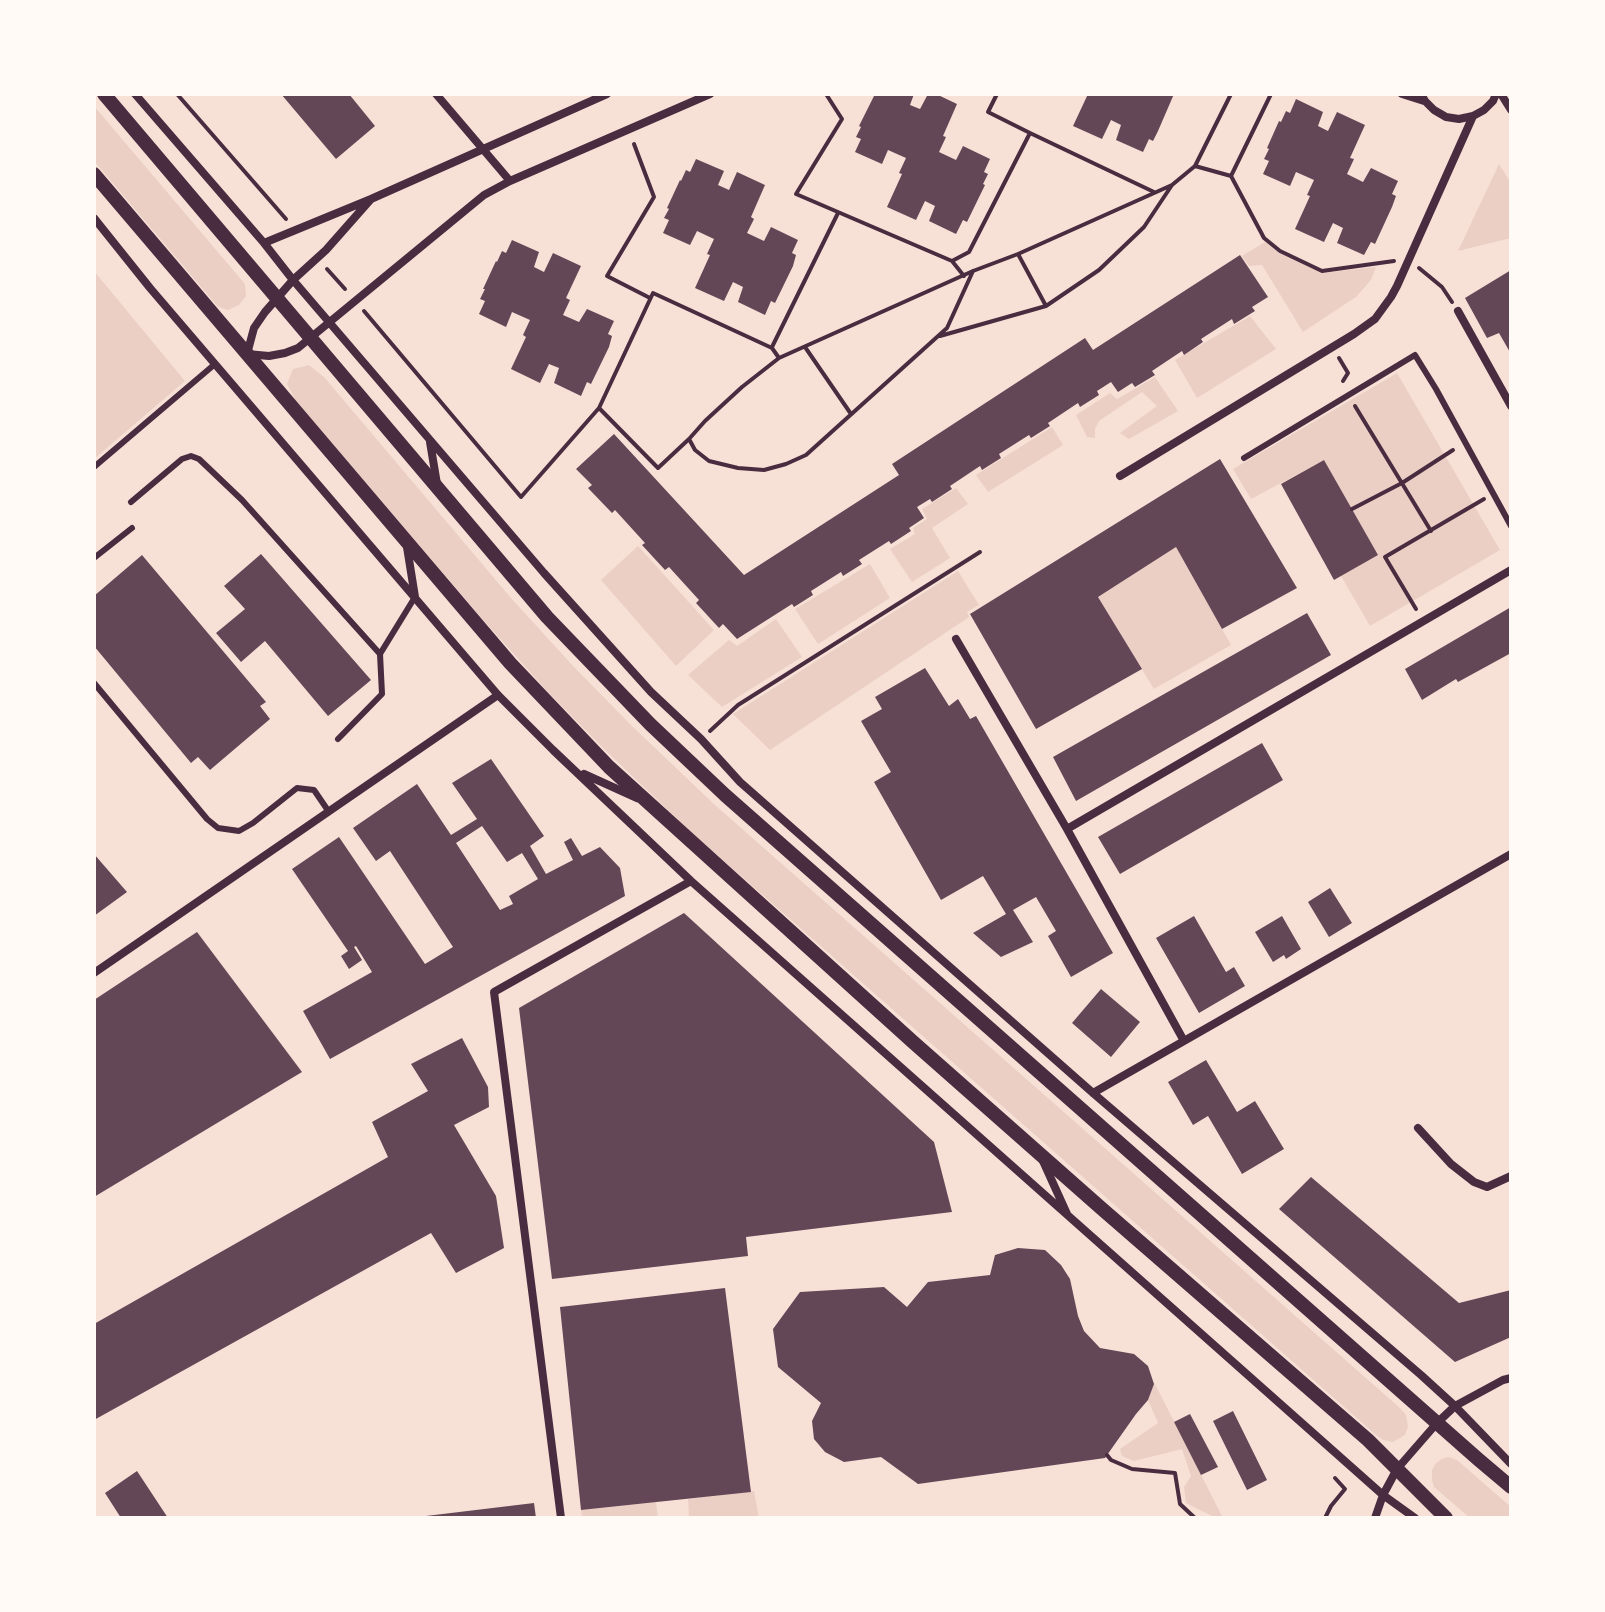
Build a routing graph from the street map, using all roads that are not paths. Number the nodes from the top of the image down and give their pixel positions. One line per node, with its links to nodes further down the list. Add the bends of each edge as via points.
1 (104, 94): 18 (street)
2 (135, 94): 16 (street)
3 (436, 94): 11 (street)
4 (607, 94): 11 (street)
5 (710, 94): 13 (street)
6 (1402, 94): 8 (street)
7 (1499, 94): 9 (street); 10 (street)
8 (1423, 97): 10 (street, via 1446,117)
9 (1511, 110)
10 (1473, 116): 28 (street, via 1391,297 1367,326)
11 (483, 150): 13 (street); 14 (street)
12 (94, 174): 22 (street)
13 (510, 181): 20 (street, via 484,195)
14 (371, 199): 16 (street); 17 (street)
15 (94, 218): 23 (street)
16 (264, 243): 17 (street)
17 (293, 280): 18 (street); 20 (street)
18 (278, 298): 21 (street); 22 (street, via 254,328)
19 (1458, 311): 24 (street)
20 (330, 322): 21 (street); 25 (street)
21 (311, 338): 22 (street, via 285,353); 29 (street)
22 (247, 354): 33 (street)
23 (215, 364): 27 (lane); 36 (street)
24 (1511, 406)
25 (429, 438): 29 (street); 50 (street, via 651,692 740,782)
26 (1244, 458): 31 (lane, via 1415,355)
27 (94, 467)
28 (1120, 476)
29 (437, 488): 57 (street, via 547,617 725,795)
30 (131, 502): 38 (lane, via 182,459 199,459)
31 (1511, 526)
32 (132, 528): 34 (lane)
33 (407, 541): 36 (street); 43 (street, via 510,663)
34 (94, 558)
35 (1511, 570): 45 (street)
36 (415, 597): 38 (lane); 40 (street)
37 (956, 639): 45 (street)
38 (380, 654): 41 (lane, via 382,694)
39 (94, 683): 44 (lane, via 218,828 239,831 297,788 314,790)
40 (498, 695): 42 (street); 44 (street)
41 (338, 739)
42 (576, 771): 43 (street); 47 (street)
43 (644, 801): 52 (street)
44 (329, 812): 48 (street)
45 (1067, 829): 49 (street)
46 (1511, 854): 49 (street)
47 (691, 881): 54 (street); 62 (street, via 494,992)
48 (94, 973)
49 (1184, 1041): 50 (street)
50 (1093, 1093): 56 (street)
51 (1418, 1128): 53 (street, via 1474,1182 1487,1187)
52 (1039, 1153): 54 (street); 59 (street)
53 (1511, 1176)
54 (1070, 1219): 61 (street)
55 (1511, 1378): 56 (street)
56 (1455, 1406): 57 (street); 58 (street)
57 (1437, 1423): 59 (street); 60 (street)
58 (1511, 1464)
59 (1397, 1469): 61 (street); 65 (street)
60 (1511, 1487)
61 (1383, 1495): 63 (street); 64 (street)
62 (561, 1518)
63 (1375, 1518)
64 (1415, 1518)
65 (1446, 1518)

